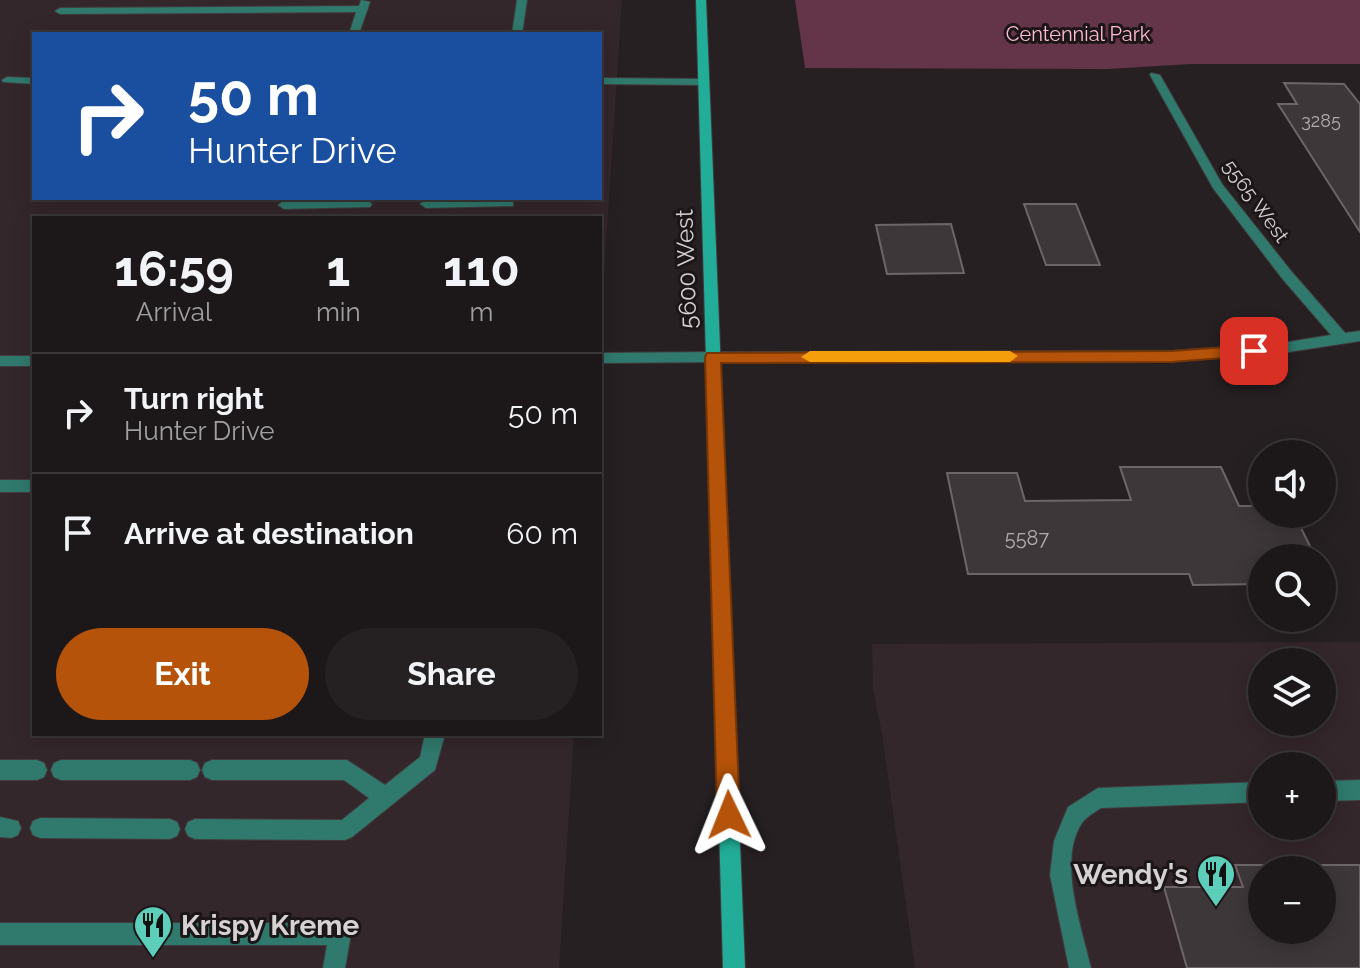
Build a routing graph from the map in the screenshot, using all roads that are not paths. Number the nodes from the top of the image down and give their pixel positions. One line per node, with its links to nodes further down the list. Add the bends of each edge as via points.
1 (522, 0): 6 (street)
2 (701, 0): 11 (main road, 5600 West)
3 (364, 4): 4 (street); 5 (street)
4 (60, 11)
5 (355, 32)
6 (517, 32)
7 (1155, 75): 17 (street, 5565 West, via 1217,185)
8 (7, 80): 9 (street)
9 (32, 81)
10 (602, 81): 11 (street)
11 (703, 82): 18 (main road, 5600 West)
12 (510, 201): 15 (street)
13 (286, 202): 14 (street)
14 (366, 204)
15 (426, 204)
16 (1360, 336): 17 (street)
17 (1342, 339): 18 (street, via 1172,356)
18 (713, 357): 19 (street); 39 (main road, 5600 West)
19 (602, 358)
20 (0, 361): 21 (street)
21 (32, 361)
22 (0, 486): 23 (street)
23 (32, 486)
24 (435, 736): 33 (street, via 428,763)
25 (0, 770): 26 (street)
26 (37, 770)
27 (61, 770): 28 (street)
28 (190, 770)
29 (212, 770): 33 (street, via 347,770)
30 (1360, 790): 31 (street)
31 (1336, 791)
32 (1248, 792): 40 (street, via 1098,798 1075,814 1064,841 1060,875)
33 (385, 797): 36 (street, via 345,830)
34 (40, 828): 35 (street)
35 (170, 829)
36 (195, 829)
37 (0, 934): 38 (street, via 340,934)
38 (334, 968)
39 (734, 968)
40 (1080, 968)

